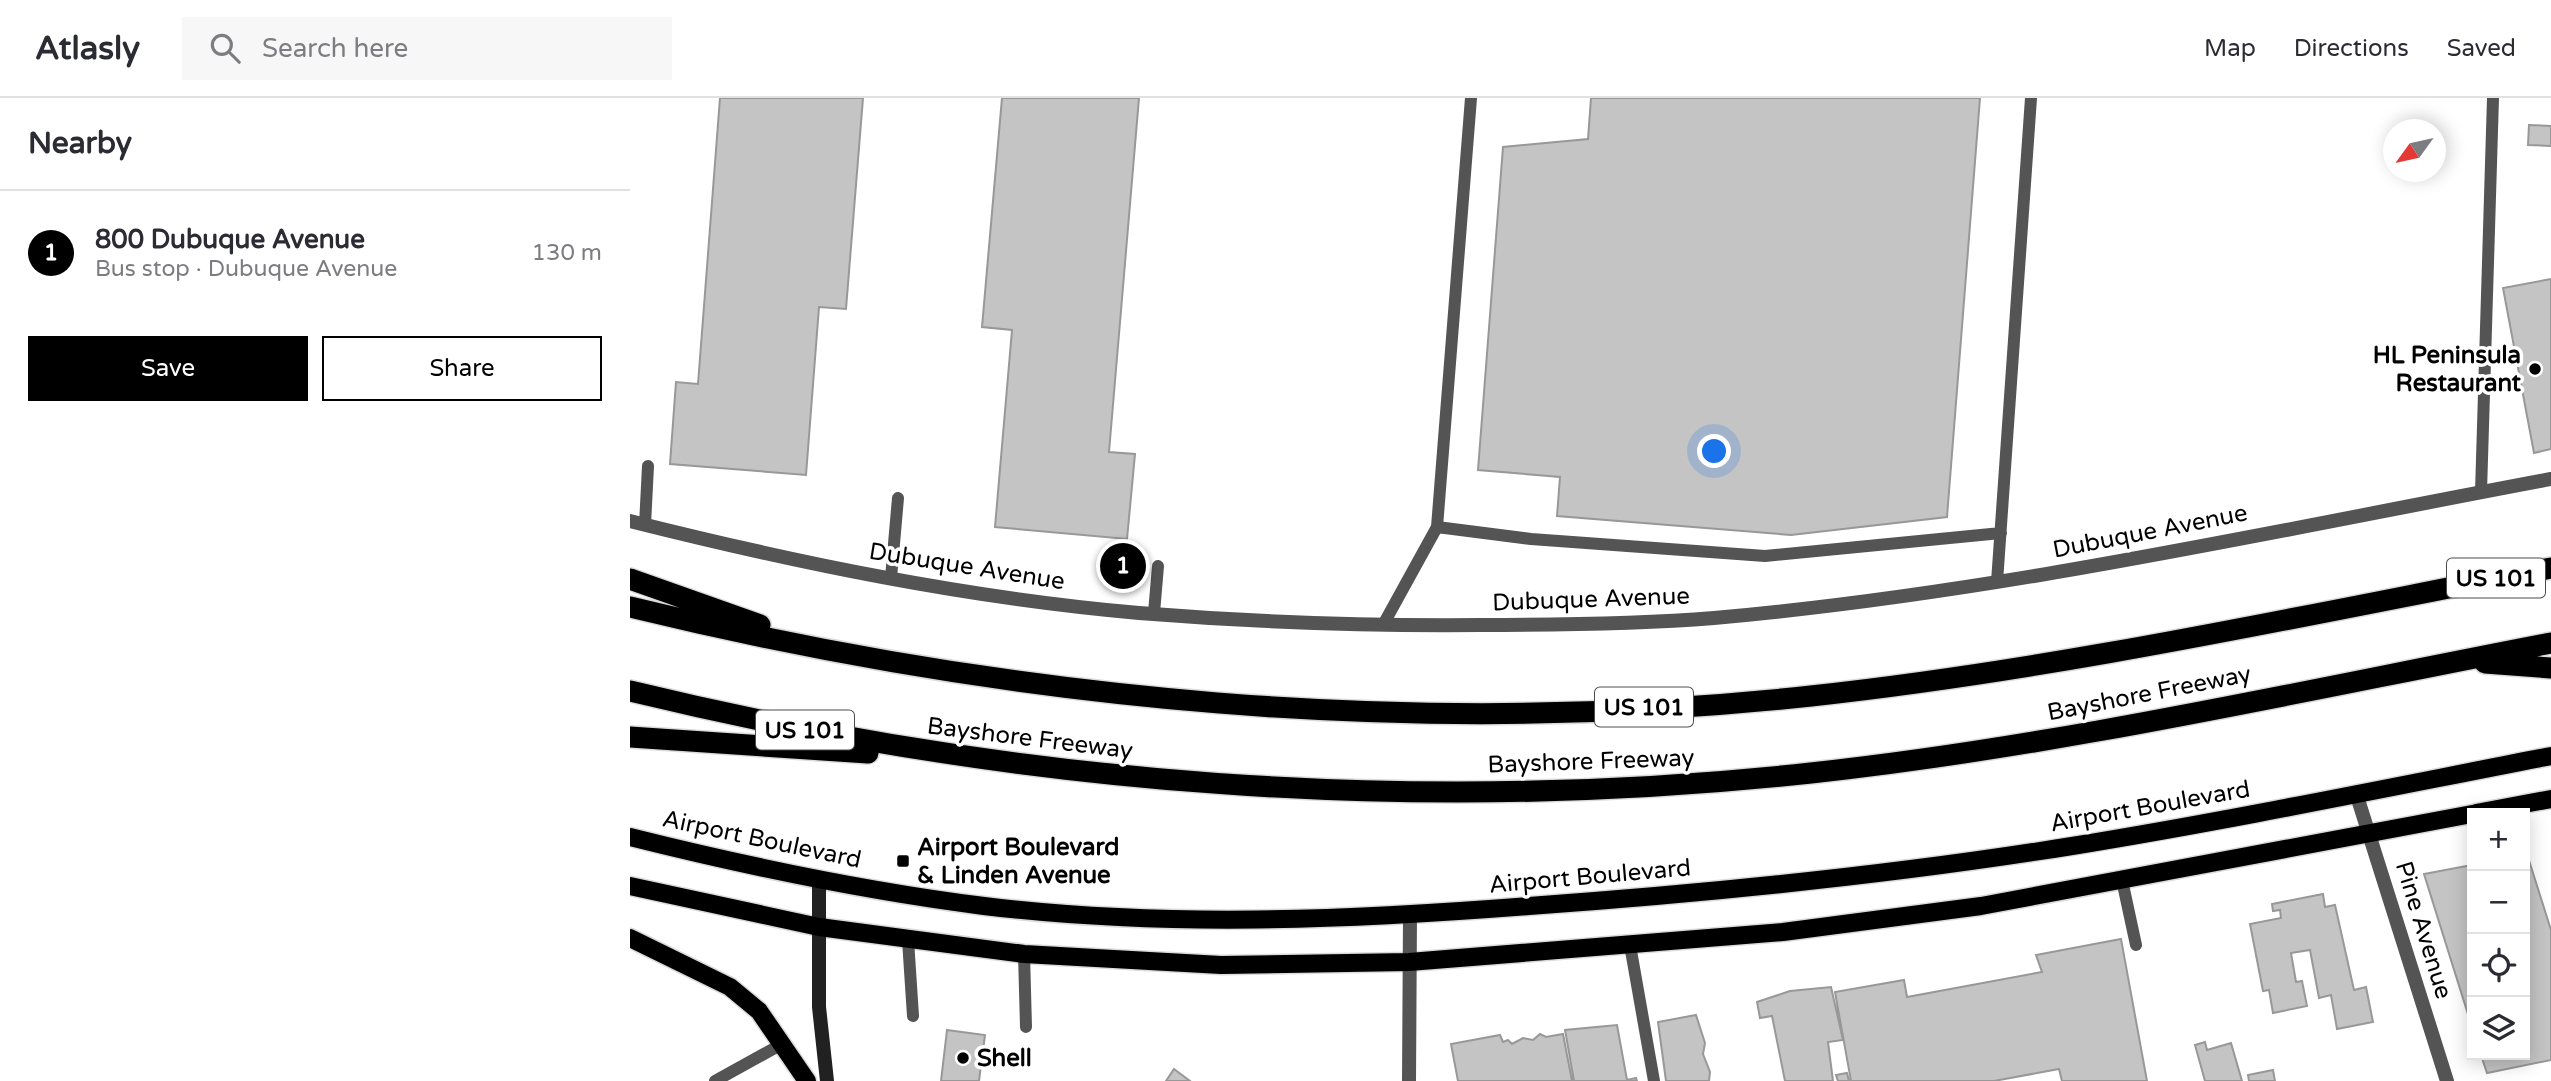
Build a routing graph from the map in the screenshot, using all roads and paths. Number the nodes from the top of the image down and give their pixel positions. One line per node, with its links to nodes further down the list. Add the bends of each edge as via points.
1 (1471, 98): 9 (lane)
2 (2031, 98): 10 (lane)
3 (2493, 98): 6 (lane)
4 (648, 466): 8 (lane)
5 (2551, 479): 6 (street, Dubuque Avenue)
6 (2482, 492): 16 (street, Dubuque Avenue)
7 (898, 498): 14 (lane)
8 (637, 523): 14 (street, Dubuque Avenue)
9 (1437, 527): 10 (lane, via 1531,540 1765,556); 20 (lane)
10 (2001, 533): 16 (lane)
11 (2551, 561): 17 (highway)
12 (1158, 566): 19 (lane)
13 (2551, 568): 17 (highway, Bayshore Freeway / US 101)
14 (891, 578): 19 (street, Dubuque Avenue, via 1043,602)
15 (630, 579): 22 (highway)
16 (1997, 582): 20 (street, Dubuque Avenue, via 1707,618)
17 (2441, 589): 22 (highway, Bayshore Freeway / US 101, via 1935,680 1808,696 1567,711 1424,713 1131,696 994,680)
18 (630, 607): 22 (highway, Bayshore Freeway / US 101)
19 (1154, 613): 20 (street, Dubuque Avenue)
20 (1383, 625)
21 (2551, 643): 23 (highway, Bayshore Freeway / US 101)
22 (841, 654)
23 (2458, 661): 24 (highway); 28 (highway, Bayshore Freeway / US 101, via 1946,755 1689,784 1555,792 1267,788 1123,778)
24 (2551, 668)
25 (630, 691): 28 (highway, Bayshore Freeway / US 101, via 826,734)
26 (630, 737): 28 (highway)
27 (2551, 757): 29 (main road, Airport Boulevard)
28 (982, 761)
29 (2356, 793): 33 (street, Pine Avenue); 38 (main road, Airport Boulevard, via 2073,845 1886,872 1682,894)
30 (2551, 799): 31 (main road)
31 (2505, 808)
32 (2467, 815): 33 (main road)
33 (2370, 834): 36 (main road); 54 (street, Pine Avenue)
34 (630, 836): 35 (main road, Airport Boulevard)
35 (819, 879): 38 (main road, Airport Boulevard, via 983,906 1123,917); 39 (main road)
36 (2122, 880): 42 (main road, via 1880,920); 43 (lane)
37 (630, 886): 39 (main road)
38 (1410, 915): 45 (street)
39 (819, 927): 41 (main road); 51 (main road, via 819,1007)
40 (630, 938): 48 (main road, via 730,986 759,1011)
41 (908, 940): 44 (main road); 46 (lane)
42 (1630, 945): 45 (main road); 53 (lane)
43 (2136, 946)
44 (1024, 954): 45 (main road, via 1221,965); 47 (lane)
45 (1409, 962): 52 (street)
46 (913, 1016)
47 (1026, 1027)
48 (782, 1044): 49 (lane); 50 (main road)
49 (715, 1081)
50 (807, 1081)
51 (827, 1081)
52 (1409, 1081)
53 (1654, 1081)
54 (2447, 1081)

